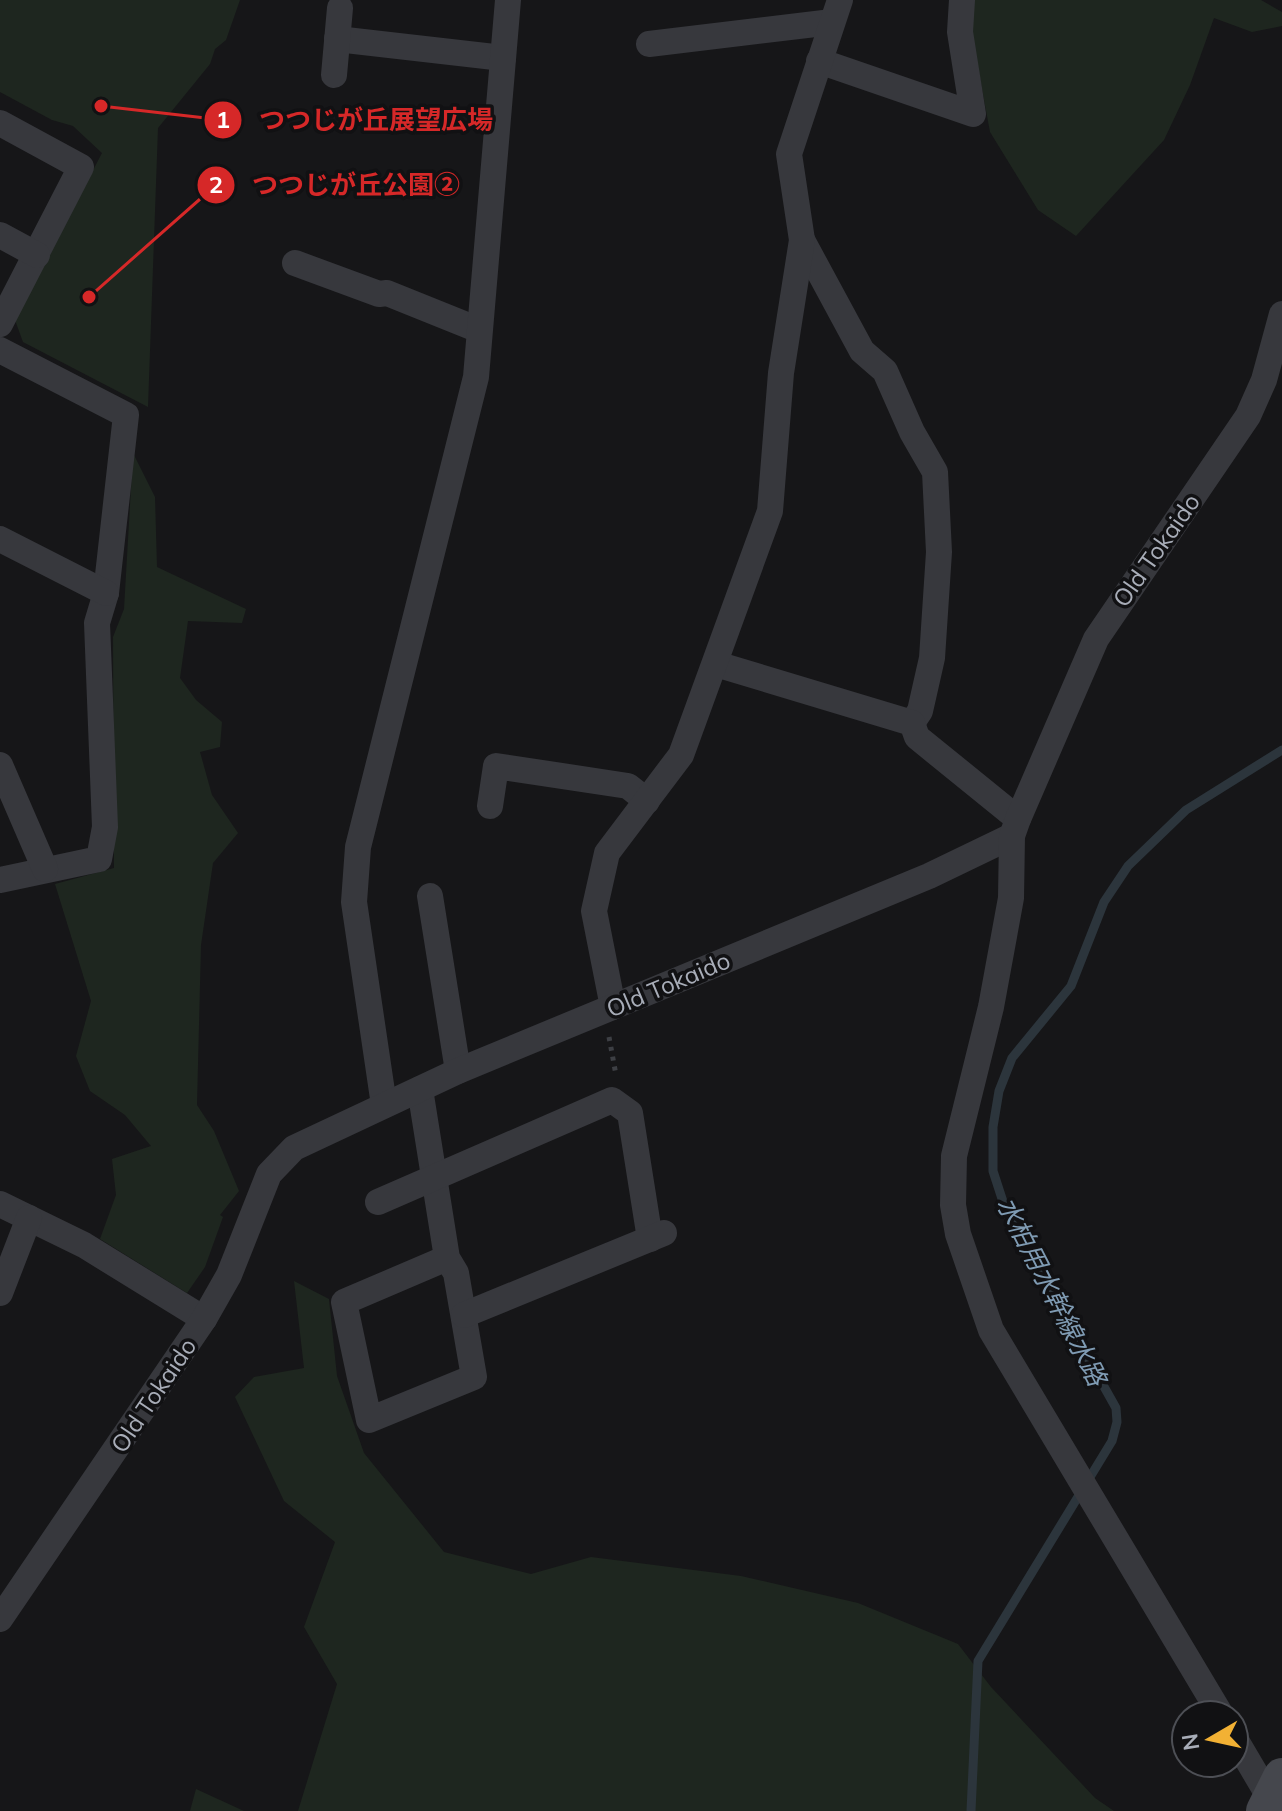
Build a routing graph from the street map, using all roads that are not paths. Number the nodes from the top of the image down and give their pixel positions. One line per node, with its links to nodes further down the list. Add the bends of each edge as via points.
1 (508, 0): 7 (street)
2 (962, 0): 8 (street, via 960,32 973,114)
3 (340, 8): 5 (street)
4 (836, 11): 6 (street); 8 (street)
5 (337, 39): 7 (street); 9 (street)
6 (649, 44)
7 (503, 58): 17 (street)
8 (819, 61): 12 (street, via 789,154)
9 (334, 75)
10 (0, 123): 13 (street, via 81,167)
11 (0, 235): 13 (street)
12 (802, 240): 21 (street, via 780,387 770,511); 22 (street, via 862,351 885,371 935,472 939,552 932,658 920,711)
13 (37, 255): 16 (street)
14 (295, 263): 17 (street)
15 (1282, 314): 26 (street, Old Tokaido, via 1248,416 1096,639)
16 (0, 324)
17 (479, 330): 33 (street, via 476,377 354,876)
18 (0, 350): 20 (street, via 126,415)
19 (0, 539): 20 (street)
20 (106, 593): 27 (street, via 96,648 105,827 99,859)
21 (716, 664): 22 (street); 24 (street, via 681,755)
22 (912, 723): 26 (street, via 917,737)
23 (0, 765): 27 (street)
24 (647, 801): 25 (street, via 628,786 496,766); 30 (street, via 607,853 600,876 594,911)
25 (490, 806)
26 (1015, 827): 30 (street, Old Tokaido, via 929,876); 43 (street, via 1011,898 954,1156 953,1205 971,1280 991,1330)
27 (45, 869): 28 (street)
28 (0, 880)
29 (430, 896): 31 (street)
30 (607, 1009): 31 (street, Old Tokaido)
31 (458, 1071): 32 (street, Old Tokaido)
32 (420, 1089): 33 (street, Old Tokaido); 34 (street)
33 (384, 1105): 41 (street, Old Tokaido, via 294,1148 269,1174 229,1275)
34 (435, 1178): 35 (street); 38 (street); 40 (street, via 612,1100 630,1113 657,1236)
35 (378, 1202)
36 (0, 1204): 37 (street)
37 (29, 1218): 39 (street); 41 (street, via 84,1245)
38 (447, 1258): 40 (street, via 456,1273); 40 (street, via 344,1302 369,1420 474,1377)
39 (0, 1293)
40 (464, 1315)
41 (204, 1319): 42 (street, Old Tokaido)
42 (0, 1619)
43 (1211, 1699)
44 (1250, 1761): 45 (street)
45 (1273, 1796)

